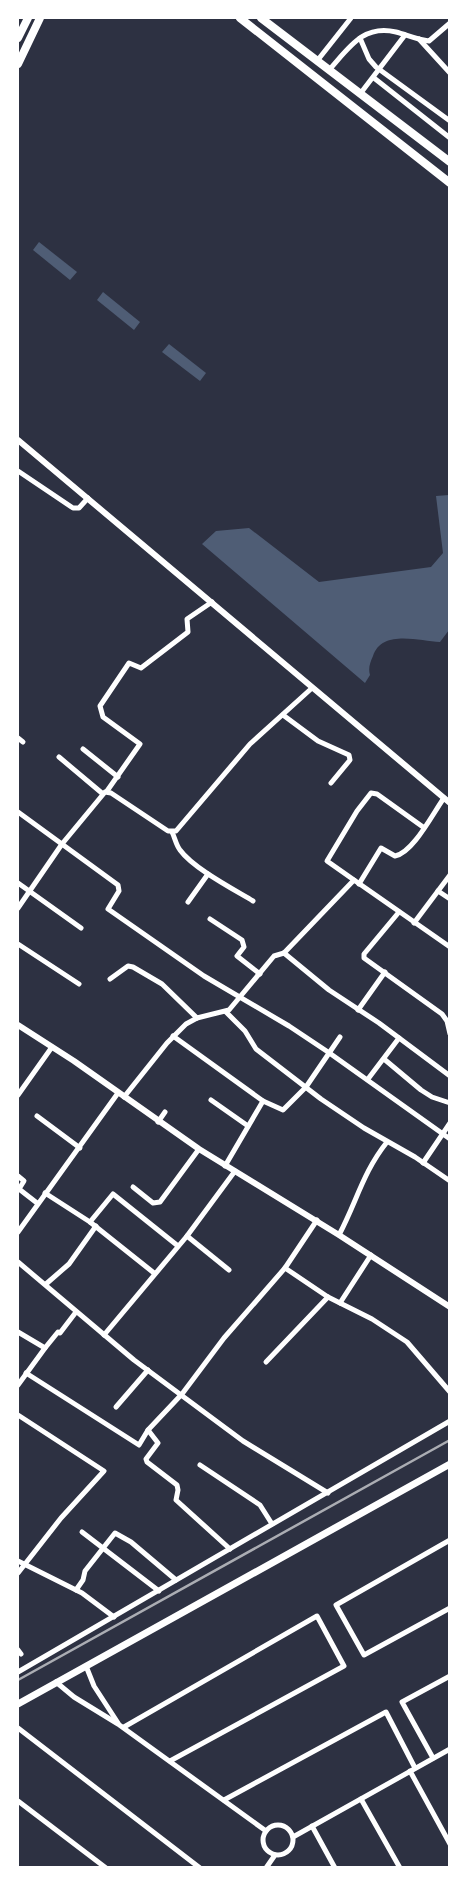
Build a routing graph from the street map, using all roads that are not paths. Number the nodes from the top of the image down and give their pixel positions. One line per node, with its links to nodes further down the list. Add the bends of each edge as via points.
1 (28, 18): 8 (main road)
2 (40, 18): 12 (main road)
3 (240, 18): 19 (main road)
4 (260, 18): 11 (main road)
5 (351, 18): 11 (street)
6 (450, 23): 10 (street, via 430,41)
7 (406, 35): 9 (street, via 381,30); 10 (street); 14 (street)
8 (18, 38)
9 (360, 38): 13 (street); 14 (street, via 369,59)
10 (418, 38): 15 (street)
11 (317, 60): 13 (main road)
12 (18, 64)
13 (329, 70): 17 (main road)
14 (381, 70): 16 (street); 20 (street)
15 (450, 73)
16 (374, 78): 18 (street); 21 (street)
17 (353, 88): 18 (main road); 19 (main road, via 351,95)
18 (360, 94): 22 (main road)
19 (341, 99): 23 (main road)
20 (450, 120)
21 (450, 138)
22 (450, 162)
23 (450, 183)
24 (18, 440): 26 (street)
25 (18, 471): 26 (street, via 73,508 79,508)
26 (88, 498): 27 (street)
27 (212, 602): 28 (street); 34 (street, via 186,619 188,632 141,668 129,663 100,706 103,717 140,744)
28 (312, 688): 29 (street); 37 (street)
29 (283, 715): 35 (street, via 318,742 350,756); 41 (street, via 250,744 180,828)
30 (18, 738): 31 (street)
31 (23, 742)
32 (83, 749): 34 (street)
33 (59, 757): 36 (street)
34 (118, 778): 36 (street)
35 (331, 783)
36 (105, 793): 41 (street); 42 (street)
37 (444, 798): 38 (street); 40 (street)
38 (450, 803)
39 (18, 812): 42 (street)
40 (423, 827): 45 (street, via 371,793 357,810 328,860); 47 (street, via 402,855 379,850)
41 (172, 832): 43 (street, via 181,852)
42 (62, 844): 48 (street); 65 (street, via 118,885 119,891 108,909)
43 (208, 874): 51 (street); 52 (street)
44 (450, 875): 49 (street)
45 (354, 880): 47 (street); 60 (street)
46 (18, 883): 48 (street)
47 (360, 884): 54 (street)
48 (29, 891): 53 (street); 57 (street)
49 (438, 891): 50 (street); 56 (street)
50 (450, 900)
51 (188, 902)
52 (253, 902)
53 (18, 908)
54 (399, 912): 56 (street); 61 (street, via 363,955)
55 (210, 919): 62 (street, via 242,940 244,947 237,956)
56 (414, 922): 59 (street)
57 (81, 928)
58 (18, 944): 64 (street)
59 (450, 947)
60 (284, 953): 62 (street, via 274,956); 66 (street)
61 (385, 972): 66 (street); 70 (street, via 442,1014)
62 (260, 974): 65 (street)
63 (110, 979): 68 (street, via 128,966 133,967 162,984)
64 (79, 984)
65 (240, 999): 67 (street); 75 (street)
66 (358, 1010): 73 (street)
67 (226, 1012): 68 (street); 79 (street, via 245,1031 256,1049)
68 (197, 1018): 71 (street)
69 (18, 1025): 74 (street)
70 (450, 1034)
71 (173, 1036): 81 (street); 83 (street)
72 (340, 1037): 75 (street)
73 (399, 1038): 76 (street); 77 (street)
74 (52, 1047): 80 (street); 81 (street)
75 (328, 1052): 78 (street); 79 (street)
76 (384, 1059): 78 (street); 84 (street, via 421,1090)
77 (450, 1076)
78 (368, 1080): 90 (street)
79 (306, 1087): 83 (street, via 284,1110); 92 (street)
80 (18, 1095)
81 (121, 1095): 87 (street); 93 (street)
82 (211, 1100): 89 (street)
83 (262, 1101): 89 (street)
84 (450, 1103)
85 (166, 1112): 87 (street)
86 (37, 1116): 93 (street)
87 (158, 1122): 94 (street)
88 (450, 1123): 90 (street)
89 (248, 1126): 96 (street)
90 (442, 1134): 91 (street); 95 (street)
91 (450, 1139)
92 (387, 1142): 95 (street); 107 (street, via 368,1169)
93 (80, 1148): 101 (street)
94 (199, 1149): 96 (street); 100 (street, via 160,1202 153,1202)
95 (423, 1163): 99 (street)
96 (226, 1166): 97 (street)
97 (235, 1171): 103 (street); 108 (street)
98 (18, 1176): 102 (street, via 24,1181 19,1189)
99 (450, 1181)
100 (133, 1187)
101 (45, 1192): 102 (street); 104 (street)
102 (37, 1203): 106 (street)
103 (317, 1220): 107 (street); 112 (street)
104 (90, 1222): 105 (street); 109 (street, via 113,1194)
105 (96, 1226): 114 (street); 115 (street, via 69,1264)
106 (18, 1232)
107 (339, 1234): 110 (street)
108 (187, 1236): 109 (street); 113 (street)
109 (178, 1246): 114 (street)
110 (371, 1255): 117 (street); 118 (street)
111 (18, 1262): 115 (street)
112 (285, 1268): 116 (street); 128 (street, via 224,1338)
113 (229, 1270)
114 (154, 1273): 121 (street)
115 (46, 1284): 119 (street)
116 (328, 1297): 117 (street); 123 (street)
117 (340, 1303): 127 (street, via 407,1342)
118 (450, 1307)
119 (76, 1312): 121 (street); 122 (street)
120 (18, 1332): 122 (street)
121 (104, 1335): 124 (street)
122 (45, 1348): 125 (street)
123 (266, 1362)
124 (148, 1370): 128 (street); 129 (street)
125 (26, 1373): 126 (street); 132 (street, via 139,1445)
126 (18, 1385)
127 (450, 1392)
128 (182, 1394): 132 (street); 135 (street, via 243,1440)
129 (116, 1407)
130 (18, 1416): 142 (street, via 104,1471)
131 (450, 1421): 135 (street)
132 (148, 1430): 140 (street, via 158,1443 147,1462 177,1485 176,1500)
133 (450, 1464): 149 (main road)
134 (200, 1465): 136 (street, via 260,1505)
135 (328, 1493): 136 (street)
136 (272, 1524): 140 (street)
137 (82, 1532): 139 (street)
138 (450, 1540): 147 (street, via 336,1605 364,1655)
139 (103, 1547): 144 (street, via 114,1533 132,1542); 145 (street); 146 (street)
140 (230, 1548): 144 (street)
141 (18, 1561): 142 (street)
142 (24, 1565): 143 (street); 145 (street)
143 (18, 1573)
144 (176, 1580): 146 (street)
145 (76, 1590): 148 (street)
146 (159, 1591): 148 (street)
147 (450, 1608)
148 (114, 1617): 150 (street)
149 (86, 1666): 152 (main road); 154 (street, via 94,1686)
150 (18, 1672)
151 (450, 1676): 158 (street, via 402,1702)
152 (56, 1682): 153 (main road); 154 (street)
153 (18, 1704)
154 (118, 1724): 155 (street)
155 (124, 1727): 159 (street); 159 (street, via 317,1616 344,1666)
156 (18, 1728): 171 (street)
157 (450, 1749): 158 (street)
158 (433, 1758): 160 (street)
159 (170, 1761): 163 (street)
160 (416, 1768): 161 (street); 163 (street, via 386,1712)
161 (410, 1772): 162 (street); 168 (street)
162 (361, 1798): 165 (street); 174 (street)
163 (224, 1800): 166 (street)
164 (18, 1801): 170 (street)
165 (312, 1826): 167 (street); 173 (street)
166 (266, 1831): 167 (street, via 281,1826); 169 (street, via 265,1848)
167 (293, 1837): 169 (street, via 287,1853)
168 (450, 1844)
169 (275, 1855): 172 (street)
170 (106, 1868)
171 (200, 1868)
172 (266, 1868)
173 (335, 1868)
174 (400, 1868)

